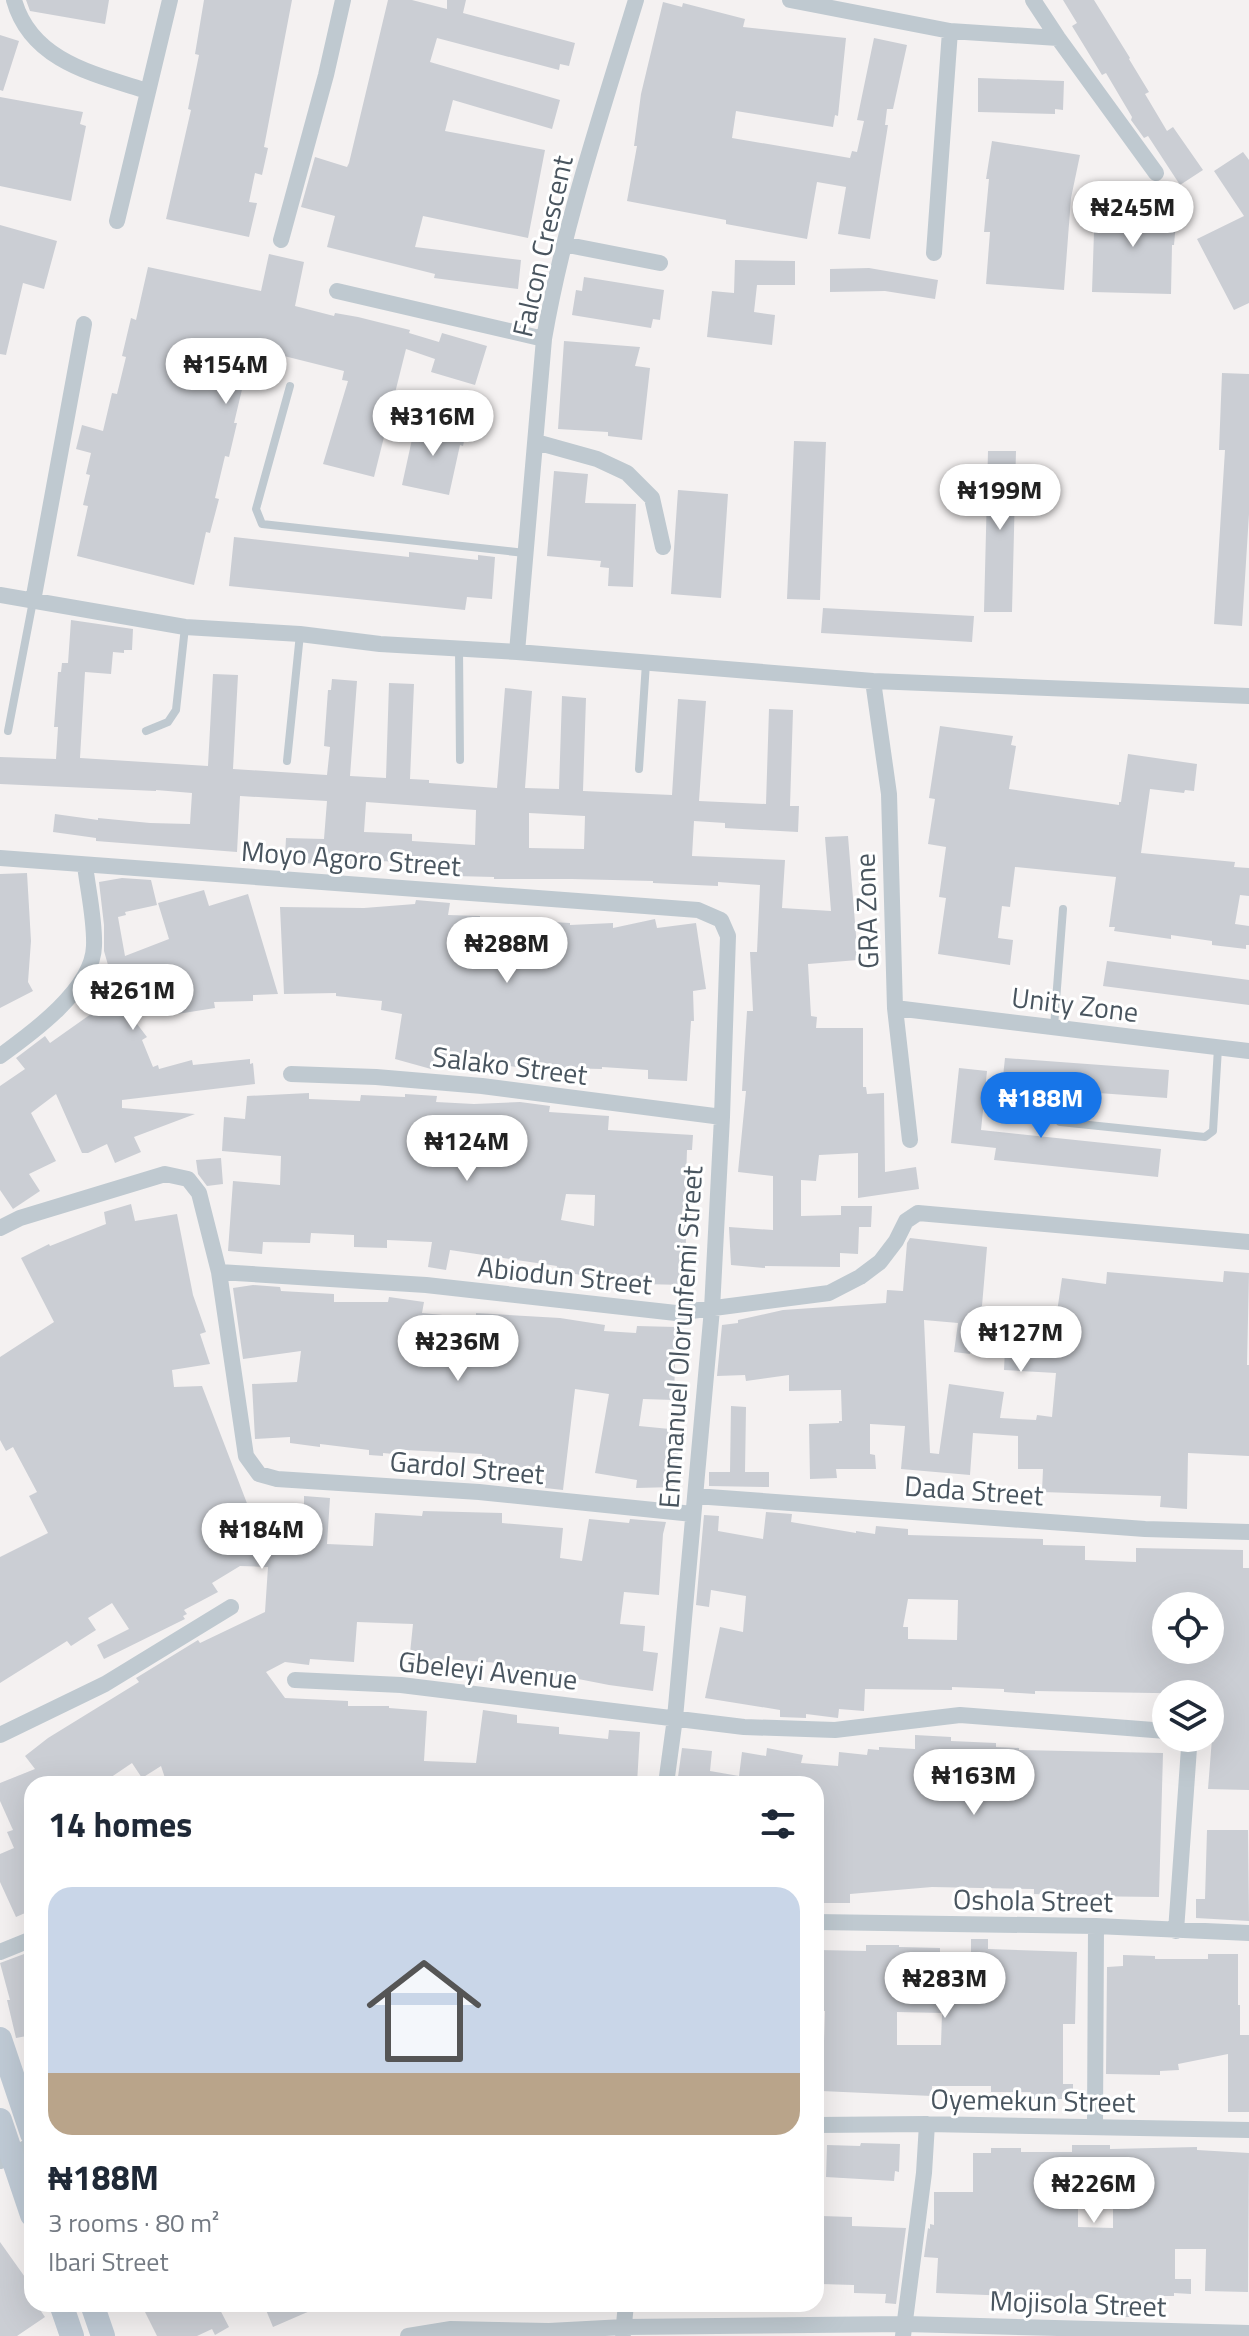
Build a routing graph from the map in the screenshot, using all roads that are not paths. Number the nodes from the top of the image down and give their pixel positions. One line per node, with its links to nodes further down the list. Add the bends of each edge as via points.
1 (14, 0): 9 (street, via 18,18 35,40 63,61)
2 (170, 0): 9 (street)
3 (343, 0): 12 (street)
4 (636, 0): 13 (street, Falcon Crescent)
5 (790, 0): 7 (street)
6 (1033, 0): 8 (street)
7 (950, 31): 8 (street); 14 (street)
8 (1058, 38): 10 (street)
9 (147, 91): 11 (street)
10 (1156, 173)
11 (117, 221)
12 (281, 240)
13 (563, 244): 15 (street); 18 (street, Falcon Crescent)
14 (934, 253)
15 (660, 263)
16 (337, 291): 18 (street)
17 (84, 324): 24 (street)
18 (544, 339): 20 (street, Falcon Crescent)
19 (290, 386): 22 (lane, via 256,509 262,524)
20 (536, 442): 21 (street, via 627,473 652,498); 22 (street, Falcon Crescent)
21 (663, 547)
22 (525, 553): 28 (street, Falcon Crescent)
23 (0, 595): 24 (street)
24 (33, 601): 25 (street); 32 (lane)
25 (185, 627): 26 (street); 33 (lane, via 176,710 168,722)
26 (300, 634): 27 (street); 35 (lane)
27 (459, 649): 28 (street); 34 (lane)
28 (517, 652): 29 (street)
29 (646, 663): 30 (street); 36 (lane)
30 (873, 681): 31 (street); 41 (street, GRA Zone, via 889,794)
31 (1249, 696)
32 (8, 731)
33 (146, 731)
34 (460, 760)
35 (287, 761)
36 (639, 769)
37 (0, 858): 38 (street, Moyo Agoro Street)
38 (85, 865): 40 (street, Moyo Agoro Street); 45 (street, via 94,948 88,971 71,995)
39 (1063, 909): 42 (lane)
40 (698, 910): 47 (street, Emmanuel Olorunfemi Street, via 721,920 728,936)
41 (895, 1008): 42 (street, Unity Zone); 49 (street, GRA Zone)
42 (1054, 1027): 43 (street, Unity Zone)
43 (1218, 1048): 44 (street, Unity Zone); 48 (lane, via 1210,1135)
44 (1249, 1051)
45 (0, 1056)
46 (291, 1074): 47 (street, Salako Street, via 482,1086)
47 (722, 1117): 53 (street, Emmanuel Olorunfemi Street)
48 (1060, 1122)
49 (910, 1140)
50 (0, 1228): 52 (street, via 165,1174 188,1179 199,1193)
51 (1249, 1242): 53 (street, Abiodun Street, via 918,1213 906,1221 880,1262 829,1293)
52 (219, 1272): 53 (street, Abiodun Street, via 426,1285 676,1313); 55 (street, Gardol Street, via 246,1456 259,1474)
53 (712, 1309): 54 (street, Emmanuel Olorunfemi Street)
54 (695, 1496): 55 (street, Emmanuel Olorunfemi Street); 56 (street, Dada Street)
55 (693, 1514): 59 (street, Emmanuel Olorunfemi Street)
56 (1249, 1532)
57 (231, 1607): 61 (street, via 105,1684)
58 (295, 1680): 59 (street, Gbeleyi Avenue, via 401,1685)
59 (675, 1718): 60 (street, Gbeleyi Avenue, via 835,1730 960,1715); 63 (street, Emmanuel Olorunfemi Street)
60 (1152, 1730)
61 (0, 1735)
62 (1189, 1752): 66 (street)
63 (667, 1776)
64 (824, 1922): 65 (street, Oshola Street)
65 (1096, 1926): 66 (street, Oshola Street); 75 (street)
66 (1176, 1931): 67 (street, Oshola Street)
67 (1249, 1933)
68 (24, 1942): 69 (street)
69 (0, 1952)
70 (0, 2039): 71 (main road)
71 (24, 2110)
72 (0, 2120): 77 (main road)
73 (927, 2124): 74 (street, Oyemekun Street); 75 (street, Oyemekun Street); 82 (street)
74 (824, 2125)
75 (1095, 2126): 76 (street, Oyemekun Street)
76 (1249, 2130)
77 (15, 2154): 78 (main road)
78 (24, 2186)
79 (64, 2312): 85 (main road)
80 (95, 2312): 86 (main road)
81 (625, 2312): 83 (street)
82 (904, 2330): 83 (street, Mojisola Street); 84 (street, Mojisola Street)
83 (624, 2332): 87 (street, Mojisola Street, via 451,2329)
84 (1249, 2333)
85 (72, 2336)
86 (103, 2336)
87 (408, 2336)

